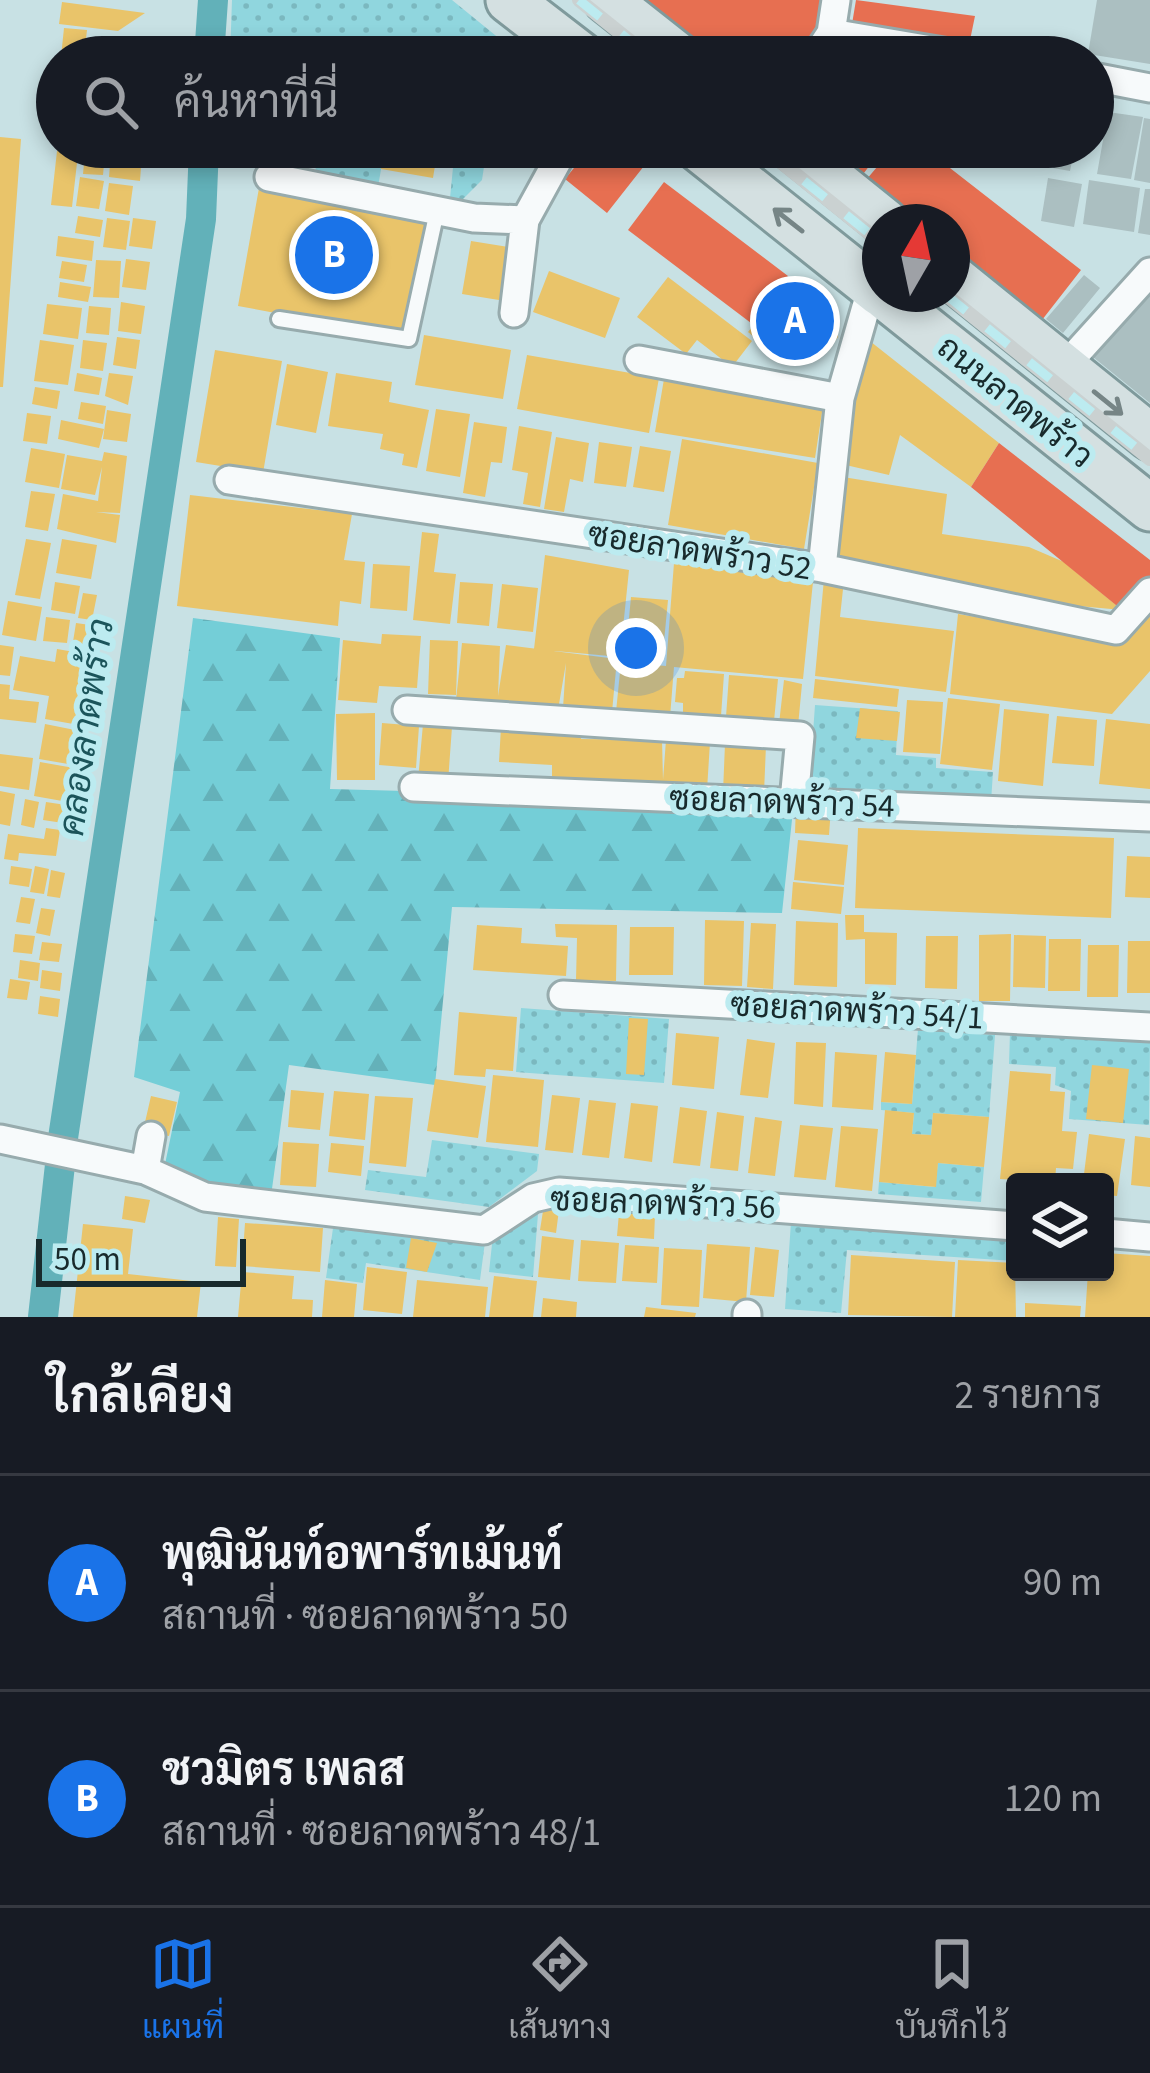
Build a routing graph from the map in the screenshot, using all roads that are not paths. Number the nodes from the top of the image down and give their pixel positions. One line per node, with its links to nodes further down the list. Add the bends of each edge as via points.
1 (509, 0): 4 (main road)
2 (607, 0): 5 (main road)
3 (836, 0): 6 (street)
4 (556, 36)
5 (652, 36)
6 (826, 36)
7 (1114, 81): 8 (street)
8 (1150, 88)
9 (553, 168): 15 (street)
10 (723, 168): 17 (main road, ถนนลาดพร้าว, one-way to 10)
11 (818, 168): 13 (main road)
12 (269, 177): 14 (street)
13 (863, 204)
14 (437, 211): 15 (street); 22 (lane, via 409,339)
15 (525, 220): 21 (street)
16 (1150, 272): 24 (street)
17 (862, 278)
18 (970, 291): 24 (main road, ถนนลาดพร้าว)
19 (871, 312): 25 (street)
20 (904, 312): 28 (main road, ถนนลาดพร้าว)
21 (514, 313)
22 (278, 319)
23 (639, 360): 25 (street)
24 (1064, 367): 26 (main road, ถนนลาดพร้าว, one-way to 26)
25 (840, 398): 29 (street)
26 (1150, 437)
27 (229, 480): 29 (street, ซอยลาดพร้าว 52)
28 (1150, 508)
29 (822, 568): 30 (street, ซอยลาดพร้าว 52, via 1116,630)
30 (1150, 592)
31 (406, 710): 33 (street, via 800,736)
32 (414, 788): 33 (street, ซอยลาดพร้าว 54)
33 (794, 801): 34 (street, ซอยลาดพร้าว 54)
34 (1150, 817)
35 (563, 995): 36 (street, ซอยลาดพร้าว 54/1)
36 (1150, 1027)
37 (152, 1136): 39 (street)
38 (0, 1139): 39 (street, ซอยลาดพร้าว 56)
39 (146, 1170): 40 (street, ซอยลาดพร้าว 56, via 205,1197 484,1230 532,1198 559,1192)
40 (1006, 1225)
41 (1114, 1234): 42 (street)
42 (1150, 1237)

